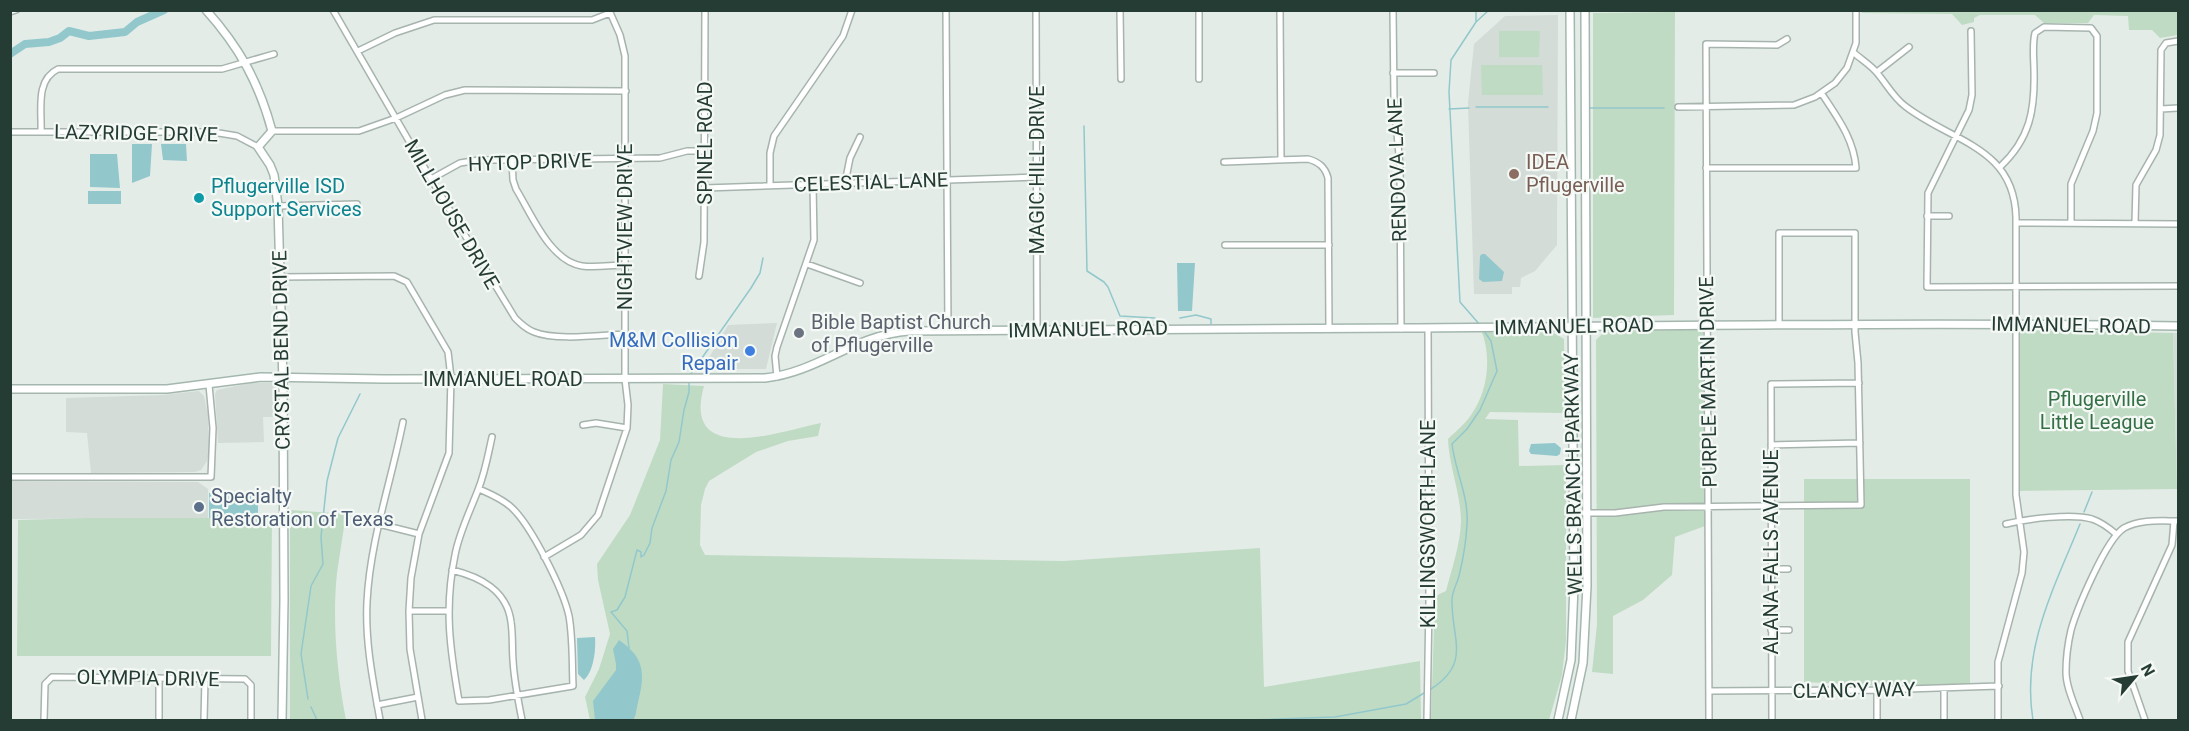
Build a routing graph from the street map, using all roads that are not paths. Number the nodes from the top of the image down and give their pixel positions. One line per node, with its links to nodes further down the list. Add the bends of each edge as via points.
1 (16, 10): 15 (street)
2 (206, 10): 24 (street)
3 (333, 10): 21 (street, MILLHOUSE DRIVE)
4 (705, 10): 45 (street, SPINEL ROAD)
5 (852, 10): 57 (street, via 843,36 774,136)
6 (946, 10): 54 (street)
7 (1036, 10): 52 (street, MAGIC HILL DRIVE)
8 (1120, 10): 28 (street)
9 (1199, 10): 29 (street)
10 (1280, 10): 48 (street)
11 (1393, 10): 26 (street, RENDOVA LANE)
12 (1570, 10): 34 (street, WELLS BRANCH PARKWAY)
13 (1585, 10): 36 (street, WELLS BRANCH PARKWAY)
14 (1856, 10): 22 (street)
15 (10, 12)
16 (609, 12): 21 (street, via 592,20 434,20); 30 (street, NIGHTVIEW DRIVE, via 623,45)
17 (1971, 31): 42 (street, via 1972,95)
18 (1787, 39): 32 (street, PURPLE MARTIN DRIVE, via 1777,45 1706,44)
19 (2178, 41): 37 (street, via 2166,43 2161,50)
20 (1909, 47): 25 (street)
21 (358, 51): 38 (street, MILLHOUSE DRIVE)
22 (1854, 53): 25 (street); 31 (street, via 1835,83)
23 (274, 54): 24 (street)
24 (245, 63): 40 (street, via 222,69 58,69 47,75 42,86); 41 (street, via 260,91)
25 (1877, 72): 42 (street, via 1904,105)
26 (1393, 73): 27 (street); 83 (street, RENDOVA LANE, via 1400,166)
27 (1434, 73)
28 (1120, 79)
29 (1199, 79)
30 (626, 91): 38 (street, via 465,90); 46 (street, NIGHTVIEW DRIVE)
31 (1821, 94): 32 (street, via 1794,105); 51 (street, via 1849,138 1856,168)
32 (1706, 106): 33 (street); 51 (street, PURPLE MARTIN DRIVE)
33 (1678, 107)
34 (1571, 108): 36 (street); 80 (street, WELLS BRANCH PARKWAY)
35 (2178, 108): 37 (street)
36 (1585, 109): 81 (street, WELLS BRANCH PARKWAY)
37 (2161, 109): 64 (street, via 2158,142 2136,185)
38 (396, 118): 41 (street, via 359,130); 53 (street, MILLHOUSE DRIVE)
39 (10, 132): 40 (street, LAZYRIDGE DRIVE)
40 (41, 132): 44 (street, LAZYRIDGE DRIVE, via 213,132 237,136)
41 (272, 132): 44 (street)
42 (1957, 136): 50 (street); 61 (street, via 1928,193)
43 (860, 137): 55 (street, via 847,165)
44 (258, 147): 60 (street, CRYSTAL BEND DRIVE, via 274,175)
45 (704, 151): 46 (street, HYTOP DRIVE); 58 (street, SPINEL ROAD)
46 (626, 159): 47 (street, HYTOP DRIVE); 70 (street, NIGHTVIEW DRIVE)
47 (512, 160): 53 (street, HYTOP DRIVE, via 467,161); 70 (street, via 516,189 559,255 579,265)
48 (1281, 160): 49 (street); 68 (street, via 1308,159 1323,167 1328,177)
49 (1224, 162)
50 (2000, 166): 63 (street, via 2020,144 2031,116 2035,101 2036,33 2044,27 2091,28 2097,36 2097,113 2071,184); 65 (street, via 2014,194)
51 (1706, 168): 77 (street, PURPLE MARTIN DRIVE)
52 (1037, 177): 54 (street, CELESTIAL LANE); 87 (street, MAGIC HILL DRIVE)
53 (431, 179): 88 (street, MILLHOUSE DRIVE, via 504,303 525,327 550,336)
54 (947, 180): 55 (street, CELESTIAL LANE); 86 (street)
55 (845, 183): 56 (street, CELESTIAL LANE)
56 (813, 184): 57 (street, CELESTIAL LANE); 69 (street, via 814,240)
57 (770, 185): 58 (street, CELESTIAL LANE)
58 (705, 188): 71 (street, SPINEL ROAD)
59 (357, 204): 60 (street)
60 (278, 206): 72 (street, CRYSTAL BEND DRIVE)
61 (1927, 216): 62 (street); 74 (street, via 1927,287)
62 (1949, 216)
63 (2071, 223): 64 (street); 65 (street)
64 (2135, 223): 66 (street)
65 (2016, 224): 74 (street)
66 (2178, 224)
67 (1225, 245): 68 (street)
68 (1329, 245): 85 (street)
69 (807, 264): 73 (street); 90 (street, via 777,347)
70 (625, 265): 88 (street, NIGHTVIEW DRIVE)
71 (699, 276)
72 (279, 277): 89 (street, CRYSTAL BEND DRIVE); 91 (street, via 393,276 407,282 448,352)
73 (860, 283)
74 (2015, 286): 75 (street); 76 (street)
75 (2178, 286)
76 (2015, 323): 79 (street, IMMANUEL ROAD); 82 (street, IMMANUEL ROAD); 107 (street, via 2016,495)
77 (1707, 324): 78 (street, IMMANUEL ROAD); 81 (street, IMMANUEL ROAD); 104 (street, PURPLE MARTIN DRIVE)
78 (1779, 324): 79 (street, IMMANUEL ROAD); 79 (street, via 1779,233 1855,233)
79 (1855, 324): 93 (street)
80 (1571, 326): 81 (street, IMMANUEL ROAD); 84 (street, IMMANUEL ROAD); 140 (street, WELLS BRANCH PARKWAY, via 1573,639)
81 (1585, 326): 106 (street, WELLS BRANCH PARKWAY)
82 (2178, 326)
83 (1401, 328): 84 (street, IMMANUEL ROAD); 85 (street, IMMANUEL ROAD)
84 (1428, 328): 139 (street, KILLINGSWORTH LANE)
85 (1329, 329): 87 (street, IMMANUEL ROAD)
86 (948, 330): 87 (street, IMMANUEL ROAD); 90 (street, IMMANUEL ROAD, via 879,335)
87 (1037, 330)
88 (625, 334): 92 (street, NIGHTVIEW DRIVE)
89 (283, 377): 91 (street, IMMANUEL ROAD); 94 (street, IMMANUEL ROAD); 135 (street, CRYSTAL BEND DRIVE)
90 (777, 377): 92 (street, IMMANUEL ROAD)
91 (451, 378): 92 (street, IMMANUEL ROAD); 111 (street, via 449,453)
92 (625, 379): 98 (street, NIGHTVIEW DRIVE)
93 (1859, 383): 100 (street); 101 (street, ALANA FALLS AVENUE, via 1771,384)
94 (209, 385): 95 (street, IMMANUEL ROAD, via 167,389); 102 (street, via 213,428 211,477)
95 (10, 389)
96 (403, 422): 109 (street)
97 (583, 425): 98 (street)
98 (627, 428): 113 (street, NIGHTVIEW DRIVE, via 598,515 581,535)
99 (492, 436): 103 (street)
100 (1860, 443): 101 (street); 105 (street, via 1861,506)
101 (1771, 445): 105 (street, ALANA FALLS AVENUE)
102 (10, 477)
103 (479, 489): 113 (street, via 513,508); 116 (street)
104 (1709, 506): 105 (street); 106 (street); 126 (street, PURPLE MARTIN DRIVE)
105 (1771, 507): 114 (street, ALANA FALLS AVENUE)
106 (1585, 513): 141 (street, WELLS BRANCH PARKWAY, via 1585,642)
107 (2020, 521): 110 (street); 112 (street, via 2089,518); 123 (street, via 2022,573 2011,601 1998,662)
108 (2176, 521): 112 (street, via 2139,522); 148 (street, via 2172,545 2128,642 2128,671)
109 (380, 524): 111 (street); 130 (street, via 367,601 369,657)
110 (2006, 524)
111 (419, 534): 117 (street)
112 (2116, 534): 147 (street, via 2071,630 2066,673)
113 (544, 557): 128 (street, via 558,581 569,616 573,686)
114 (1771, 569): 115 (street); 119 (street, ALANA FALLS AVENUE)
115 (1788, 569)
116 (452, 570): 118 (street); 128 (street, via 489,583 506,606 511,620)
117 (409, 611): 118 (street); 129 (street)
118 (447, 611): 128 (street, via 459,701)
119 (1771, 630): 120 (street); 127 (street, ALANA FALLS AVENUE)
120 (1789, 630)
121 (159, 678): 122 (street, OLYMPIA DRIVE); 131 (street, OLYMPIA DRIVE, via 49,679 45,684); 132 (street)
122 (205, 679): 133 (street); 134 (street, OLYMPIA DRIVE, via 248,680)
123 (1999, 686): 124 (street, CLANCY WAY); 146 (street)
124 (1944, 688): 125 (street, CLANCY WAY); 145 (street)
125 (1877, 690): 127 (street, CLANCY WAY); 144 (street)
126 (1709, 691): 127 (street, CLANCY WAY); 142 (street, PURPLE MARTIN DRIVE)
127 (1771, 691): 143 (street, ALANA FALLS AVENUE)
128 (517, 696): 138 (street)
129 (418, 697): 130 (street); 137 (street)
130 (377, 705): 136 (street)
131 (44, 720)
132 (159, 720)
133 (204, 720)
134 (251, 720)
135 (282, 720)
136 (380, 720)
137 (422, 720)
138 (522, 720)
139 (1427, 720)
140 (1558, 720)
141 (1571, 720)
142 (1709, 720)
143 (1772, 720)
144 (1877, 720)
145 (1944, 720)
146 (1998, 720)
147 (2080, 720)
148 (2145, 720)

